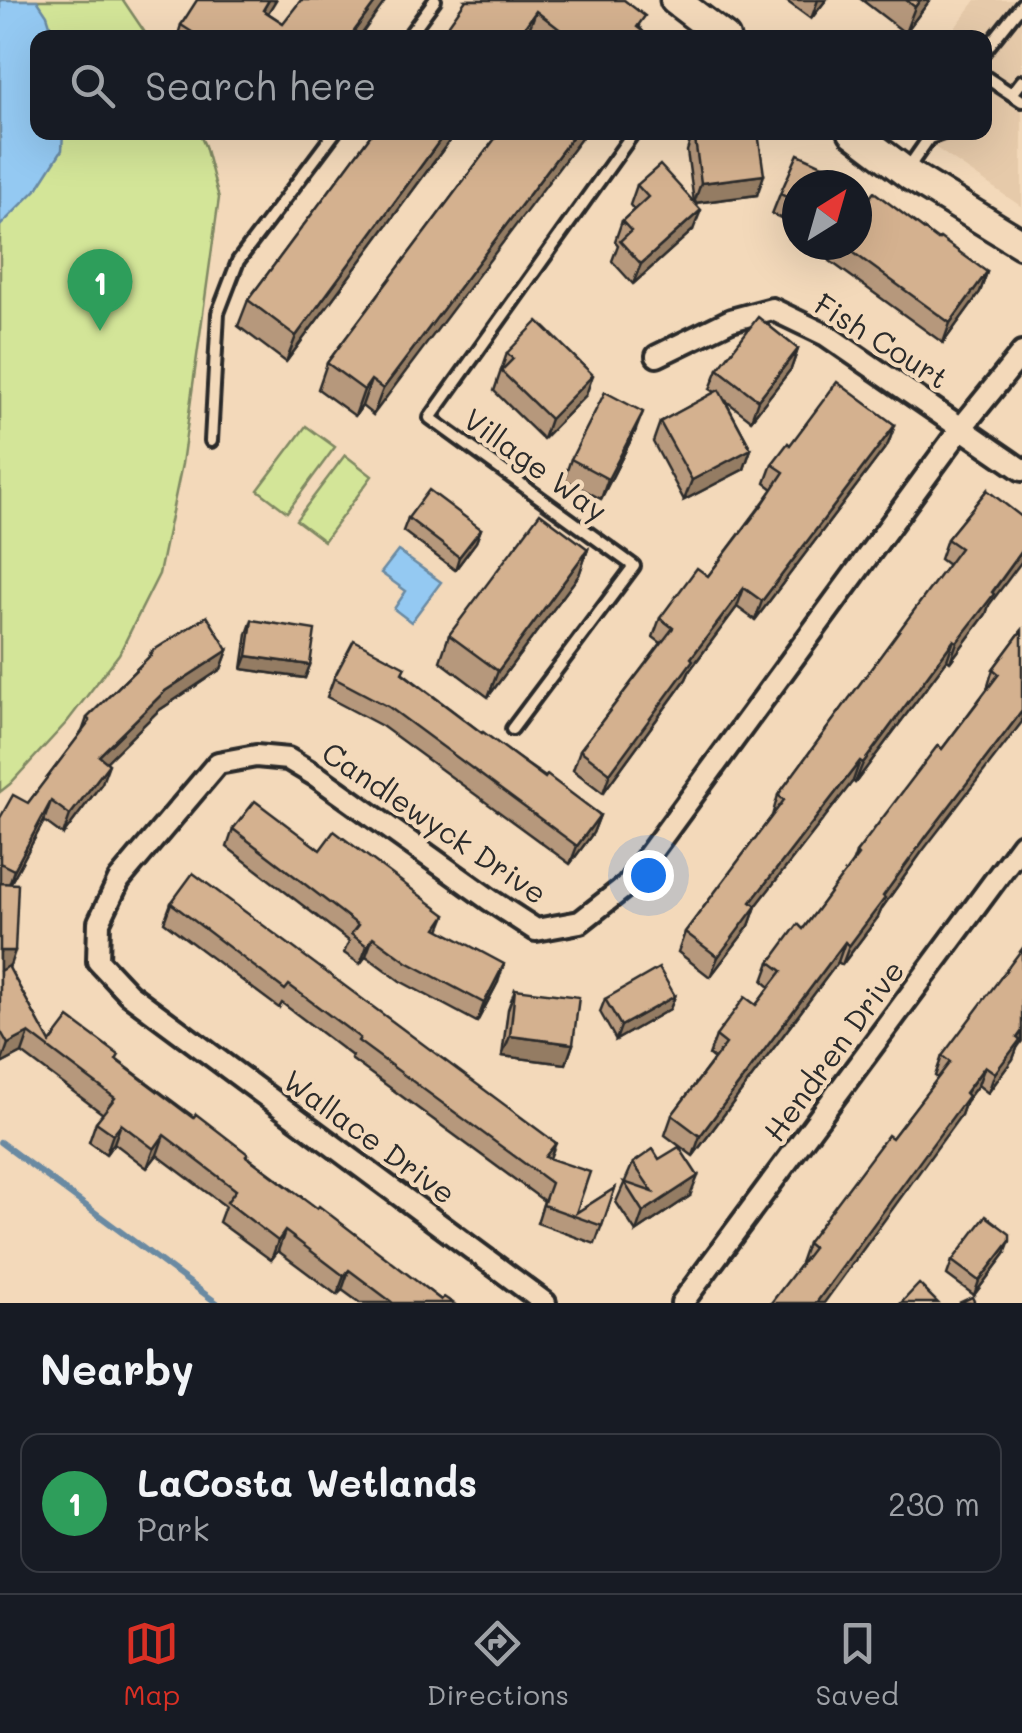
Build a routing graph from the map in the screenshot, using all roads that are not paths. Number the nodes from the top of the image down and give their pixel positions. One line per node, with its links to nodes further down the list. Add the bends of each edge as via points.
1 (435, 0): 4 (lane)
2 (675, 0): 5 (street)
3 (1022, 4): 6 (lane)
4 (413, 30)
5 (708, 30)
6 (992, 42)
7 (1022, 80): 9 (lane)
8 (992, 81): 9 (lane)
9 (1017, 98)
10 (329, 140): 19 (lane, via 238,261 218,313)
11 (628, 140): 21 (lane, Village Way, via 430,418 634,566)
12 (864, 140): 14 (street)
13 (926, 140): 14 (lane)
14 (906, 172): 15 (street)
15 (1022, 244)
16 (1022, 353): 18 (street, Candlewyck Drive)
17 (658, 356): 18 (street, Fish Court, via 772,308 826,336)
18 (962, 428): 20 (street); 23 (street, Candlewyck Drive, via 627,884 580,922 536,930 288,759 218,763 119,880 99,922 98,961)
19 (211, 441)
20 (1022, 470)
21 (512, 729)
22 (1022, 844): 24 (street, Hendren Drive)
23 (159, 1018): 25 (street, Wallace Drive)
24 (688, 1297)
25 (545, 1303)

